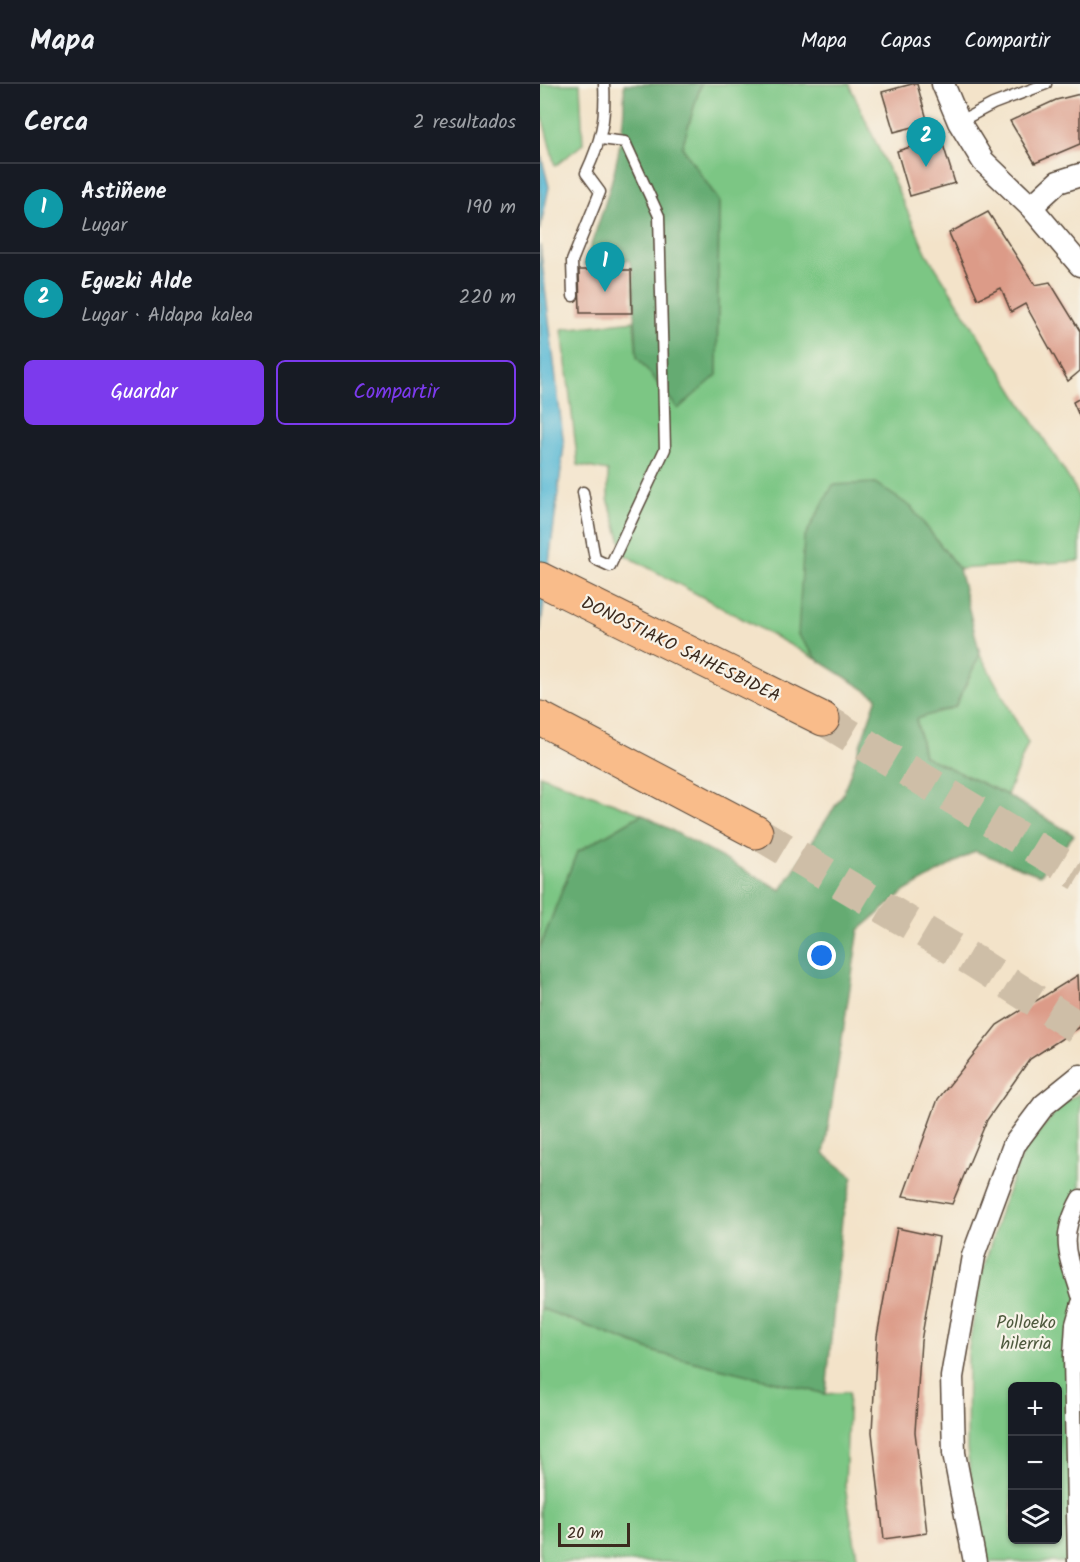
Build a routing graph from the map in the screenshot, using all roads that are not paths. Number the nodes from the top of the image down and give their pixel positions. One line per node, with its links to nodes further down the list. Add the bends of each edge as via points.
1 (604, 84): 5 (lane, via 606,105)
2 (943, 84): 4 (street)
3 (1046, 84): 4 (lane)
4 (959, 122): 7 (street, via 983,161)
5 (601, 139): 9 (lane, via 586,173 600,192 572,261); 10 (lane, via 625,142 659,216 665,449 610,566 595,559)
6 (1080, 175): 7 (street, via 1058,182)
7 (1031, 207): 8 (street)
8 (1080, 266)
9 (573, 296)
10 (583, 492)
11 (540, 564): 13 (highway)
12 (540, 579): 13 (highway, DONOSTIAKO SAIHESBIDEA)
13 (573, 595): 16 (highway, DONOSTIAKO SAIHESBIDEA)
14 (540, 697): 17 (highway)
15 (540, 718): 17 (highway)
16 (823, 719)
17 (663, 774): 18 (highway, via 705,804)
18 (756, 832)
19 (1080, 1076): 23 (street, via 1044,1105 1014,1145 973,1256 952,1377 954,1453)
20 (1080, 1198): 21 (street, via 1065,1230)
21 (1080, 1295)
22 (1080, 1303): 24 (street, via 1072,1356)
23 (975, 1562)
24 (1076, 1562)

